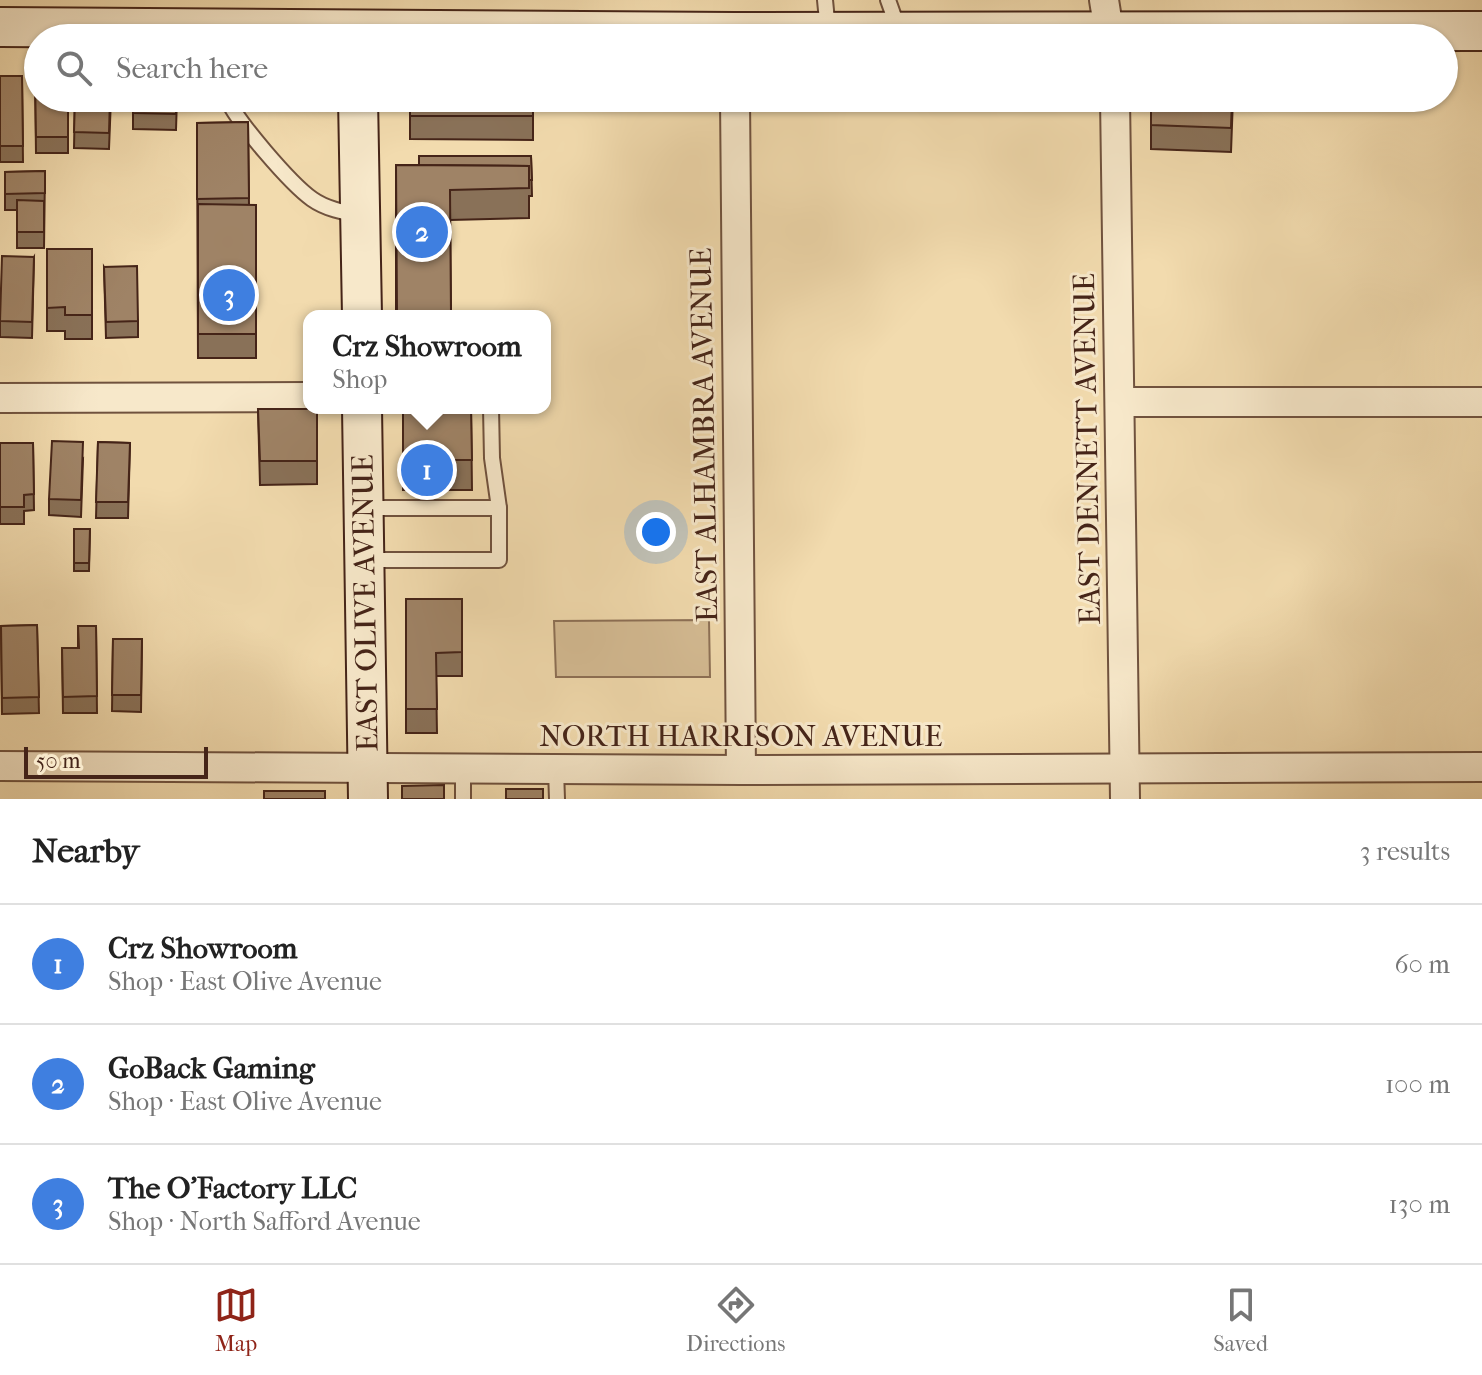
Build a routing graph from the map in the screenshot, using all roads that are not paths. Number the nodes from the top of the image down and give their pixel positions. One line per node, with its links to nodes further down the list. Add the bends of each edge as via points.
1 (826, 16): 2 (main road); 6 (main road)
2 (894, 16): 4 (main road)
3 (358, 23): 5 (main road)
4 (1108, 23): 7 (main road)
5 (389, 24)
6 (787, 24)
7 (1155, 24)
8 (0, 27): 9 (main road)
9 (24, 28)
10 (1458, 30): 11 (main road)
11 (1482, 31)
12 (236, 112): 16 (lane, via 313,199)
13 (358, 112): 16 (main road)
14 (735, 112): 32 (street, EAST ALHAMBRA AVENUE)
15 (1115, 112): 20 (street, EAST DENNETT AVENUE)
16 (360, 215): 17 (main road)
17 (362, 310)
18 (303, 397): 19 (street)
19 (0, 398)
20 (1121, 402): 21 (street); 30 (street, EAST DENNETT AVENUE)
21 (1482, 402)
22 (362, 414): 24 (main road, EAST OLIVE AVENUE)
23 (491, 414): 25 (lane)
24 (364, 508): 25 (lane); 26 (main road, EAST OLIVE AVENUE)
25 (499, 508): 26 (lane, via 499,560)
26 (364, 560): 33 (main road, EAST OLIVE AVENUE)
27 (0, 766): 33 (street, NORTH HARRISON AVENUE)
28 (1482, 767): 30 (street, NORTH HARRISON AVENUE)
29 (463, 769): 31 (street, NORTH HARRISON AVENUE); 33 (street, NORTH HARRISON AVENUE); 34 (lane)
30 (1125, 769): 32 (street, NORTH HARRISON AVENUE); 36 (street, EAST DENNETT AVENUE)
31 (556, 770): 32 (street, NORTH HARRISON AVENUE); 35 (lane)
32 (741, 770)
33 (368, 784)
34 (463, 799)
35 (557, 799)
36 (1125, 799)

